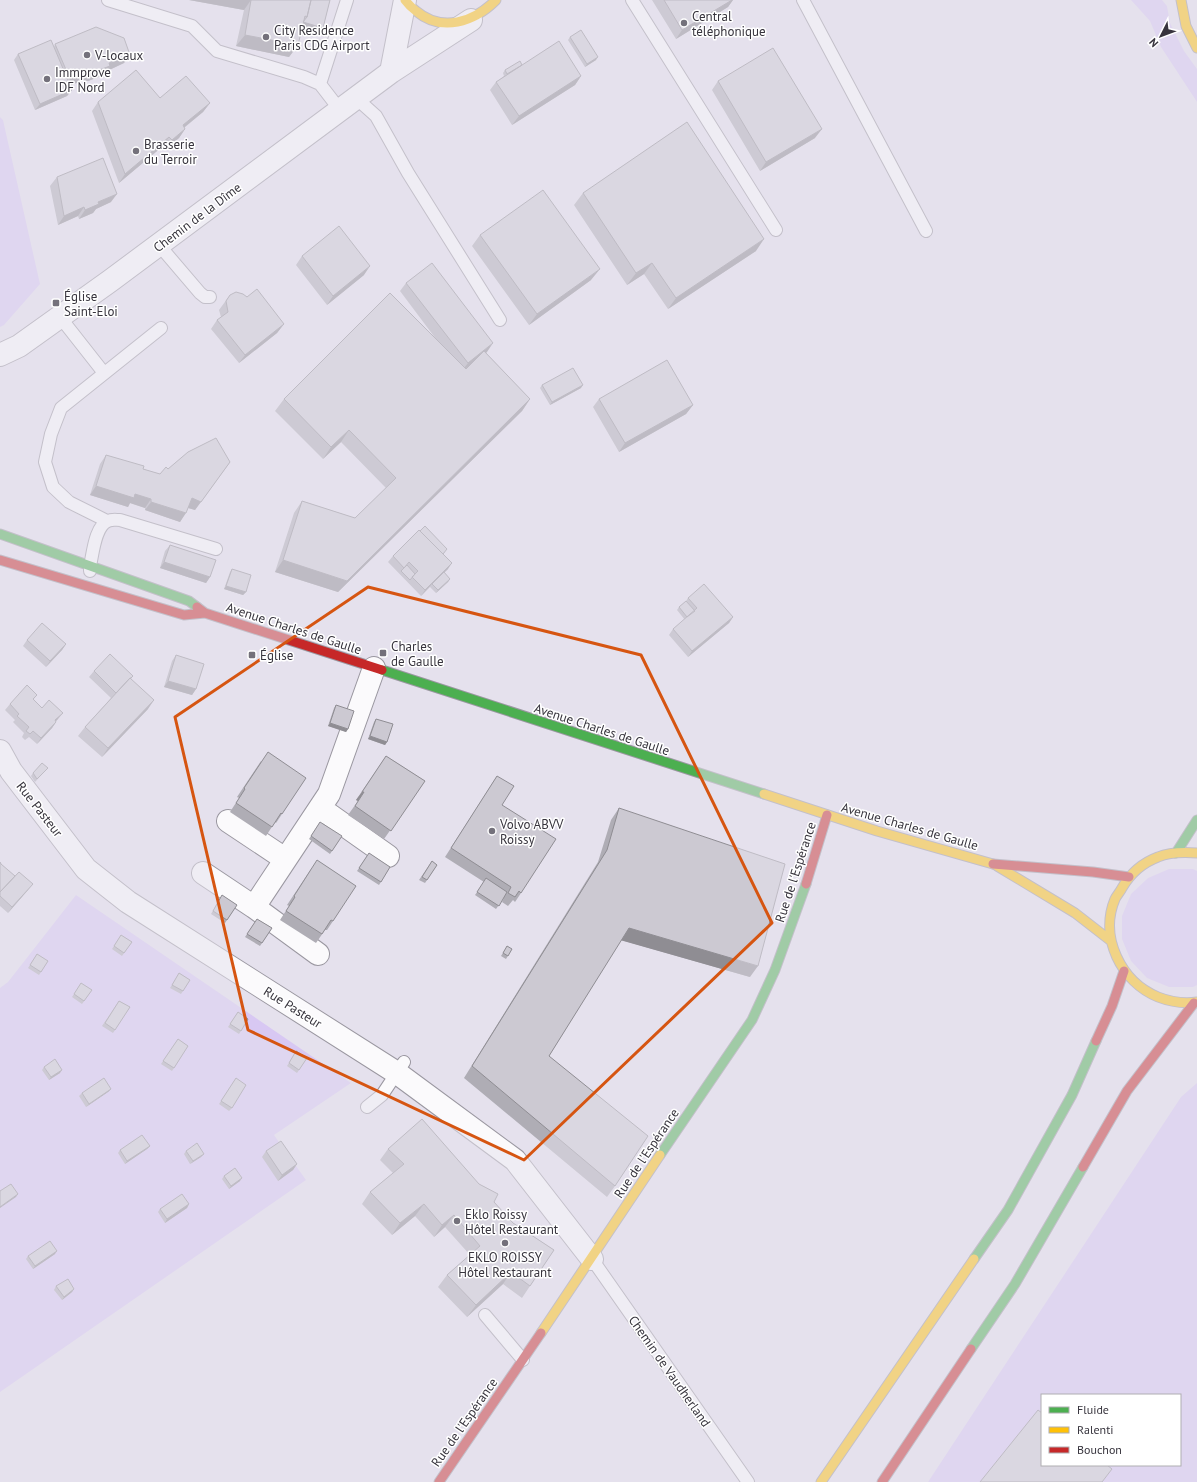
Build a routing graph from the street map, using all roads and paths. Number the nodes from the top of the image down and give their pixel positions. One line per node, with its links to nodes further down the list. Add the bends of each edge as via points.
1 (108, 0): 11 (lane, via 192,26 218,51)
2 (347, 0): 11 (lane)
3 (405, 0): 8 (main road, via 418,13 434,21 452,23); 10 (street)
4 (496, 0): 8 (main road, via 487,10)
5 (632, 0): 13 (lane)
6 (804, 0): 14 (lane)
7 (1181, 0): 9 (main road, via 1186,26)
8 (471, 20): 10 (street, Chemin de la Dîme)
9 (1197, 48)
10 (391, 72): 12 (street, Chemin de la Dîme)
11 (320, 84): 12 (lane)
12 (348, 104): 15 (street, Chemin de la Dîme); 18 (lane, via 376,116 408,173)
13 (776, 230)
14 (926, 231)
15 (159, 245): 16 (lane, via 200,293); 17 (street, Chemin de la Dîme)
16 (210, 297)
17 (60, 317): 20 (street, Chemin de la Dîme, via 19,346); 21 (lane)
18 (500, 320)
19 (161, 328): 21 (lane)
20 (0, 355)
21 (104, 374): 22 (lane, via 61,408 51,434 45,462 53,487 69,502)
22 (107, 521): 24 (lane, via 120,520); 26 (lane, via 99,527)
23 (0, 534): 26 (main road, Avenue Charles de Gaulle)
24 (216, 549)
25 (0, 560): 27 (main road, Avenue Charles de Gaulle)
26 (90, 566): 27 (lane); 28 (main road, Avenue Charles de Gaulle, via 189,601)
27 (91, 587): 28 (main road, Avenue Charles de Gaulle, via 184,615)
28 (205, 613): 29 (main road, Avenue Charles de Gaulle)
29 (374, 668): 32 (street, via 329,794); 33 (main road, Avenue Charles de Gaulle)
30 (0, 751): 31 (street, Rue Pasteur)
31 (5, 774): 48 (street, Rue Pasteur, via 86,869 128,902)
32 (320, 808): 38 (street); 39 (street)
33 (827, 815): 40 (main road, Avenue Charles de Gaulle); 50 (main road, Rue de l'Espérance, via 810,874 775,970 752,1020)
34 (1197, 820): 36 (main road)
35 (228, 821): 39 (street)
36 (1176, 853): 37 (main road); 42 (main road, via 1158,857 1141,866)
37 (1197, 853)
38 (388, 856)
39 (286, 859): 43 (street)
40 (993, 864): 42 (main road, Avenue Charles de Gaulle); 44 (main road, Avenue Charles de Gaulle, via 1075,912)
41 (203, 872): 43 (street)
42 (1129, 877): 44 (main road, via 1116,898 1110,919)
43 (254, 907): 45 (street)
44 (1111, 941): 46 (main road)
45 (318, 954)
46 (1124, 972): 47 (main road, via 1137,986 1154,997 1174,1002); 55 (main road, via 1112,1006 1072,1095 1008,1210)
47 (1195, 1002): 56 (main road, via 1127,1091 1014,1284)
48 (401, 1068): 49 (lane, via 382,1095); 50 (street, Rue Pasteur, via 515,1160)
49 (367, 1107)
50 (592, 1259): 52 (main road, Rue de l'Espérance); 54 (lane, Chemin de Vaudherland)
51 (485, 1315): 52 (lane)
52 (523, 1360): 53 (main road, Rue de l'Espérance)
53 (439, 1482)
54 (748, 1482)
55 (821, 1482)
56 (882, 1482)

